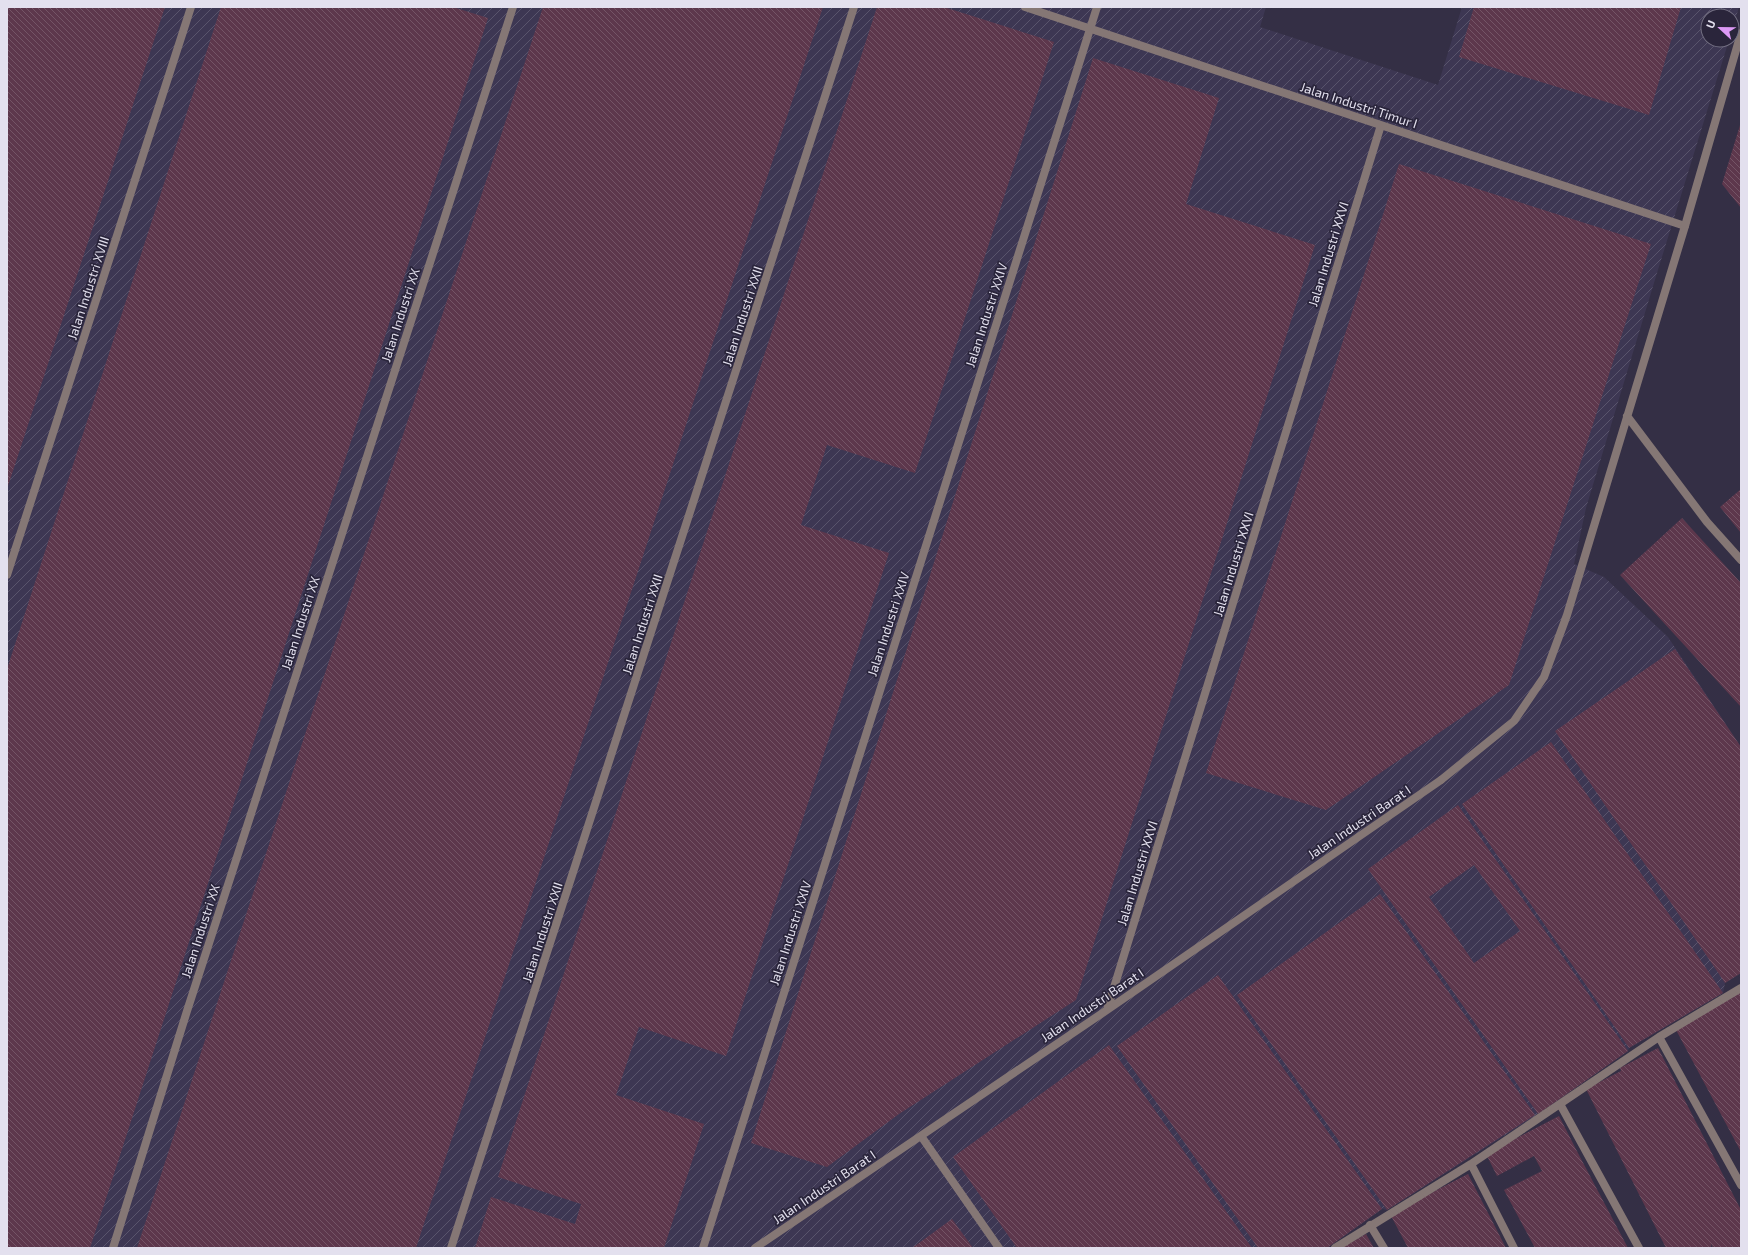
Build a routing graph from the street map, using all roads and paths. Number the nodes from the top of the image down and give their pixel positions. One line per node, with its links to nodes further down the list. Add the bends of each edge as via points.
1 (191, 7): 12 (street, Jalan Industri XVIII)
2 (513, 7): 21 (street, Jalan Industri XX, via 187,1011)
3 (854, 7): 22 (street, Jalan Industri XXII)
4 (1025, 7): 6 (street, Jalan Industri Timur I)
5 (1097, 7): 6 (street, Jalan Industri XXIV)
6 (1090, 28): 8 (street, Jalan Industri Timur I); 23 (street, Jalan Industri XXIV)
7 (1741, 33): 9 (street, Jalan Industri Barat I)
8 (1381, 125): 9 (street, Jalan Industri Timur I); 14 (street, Jalan Industri XXVI)
9 (1685, 226): 10 (street, Jalan Industri Barat I)
10 (1627, 416): 11 (street, via 1707,522); 14 (street, Jalan Industri Barat I, via 1567,615 1544,677 1514,721 1441,780)
11 (1741, 560)
12 (7, 576)
13 (1741, 988): 15 (street)
14 (1107, 1010): 17 (street, Jalan Industri Barat I)
15 (1659, 1037): 16 (street); 19 (street)
16 (1560, 1104): 18 (street); 29 (street)
17 (921, 1136): 24 (street, Jalan Industri Barat I); 25 (street)
18 (1471, 1164): 20 (street); 28 (street)
19 (1741, 1185)
20 (1370, 1225): 26 (street); 27 (street)
21 (113, 1248)
22 (452, 1248)
23 (703, 1248)
24 (755, 1248)
25 (999, 1248)
26 (1335, 1248)
27 (1384, 1248)
28 (1514, 1248)
29 (1639, 1248)

